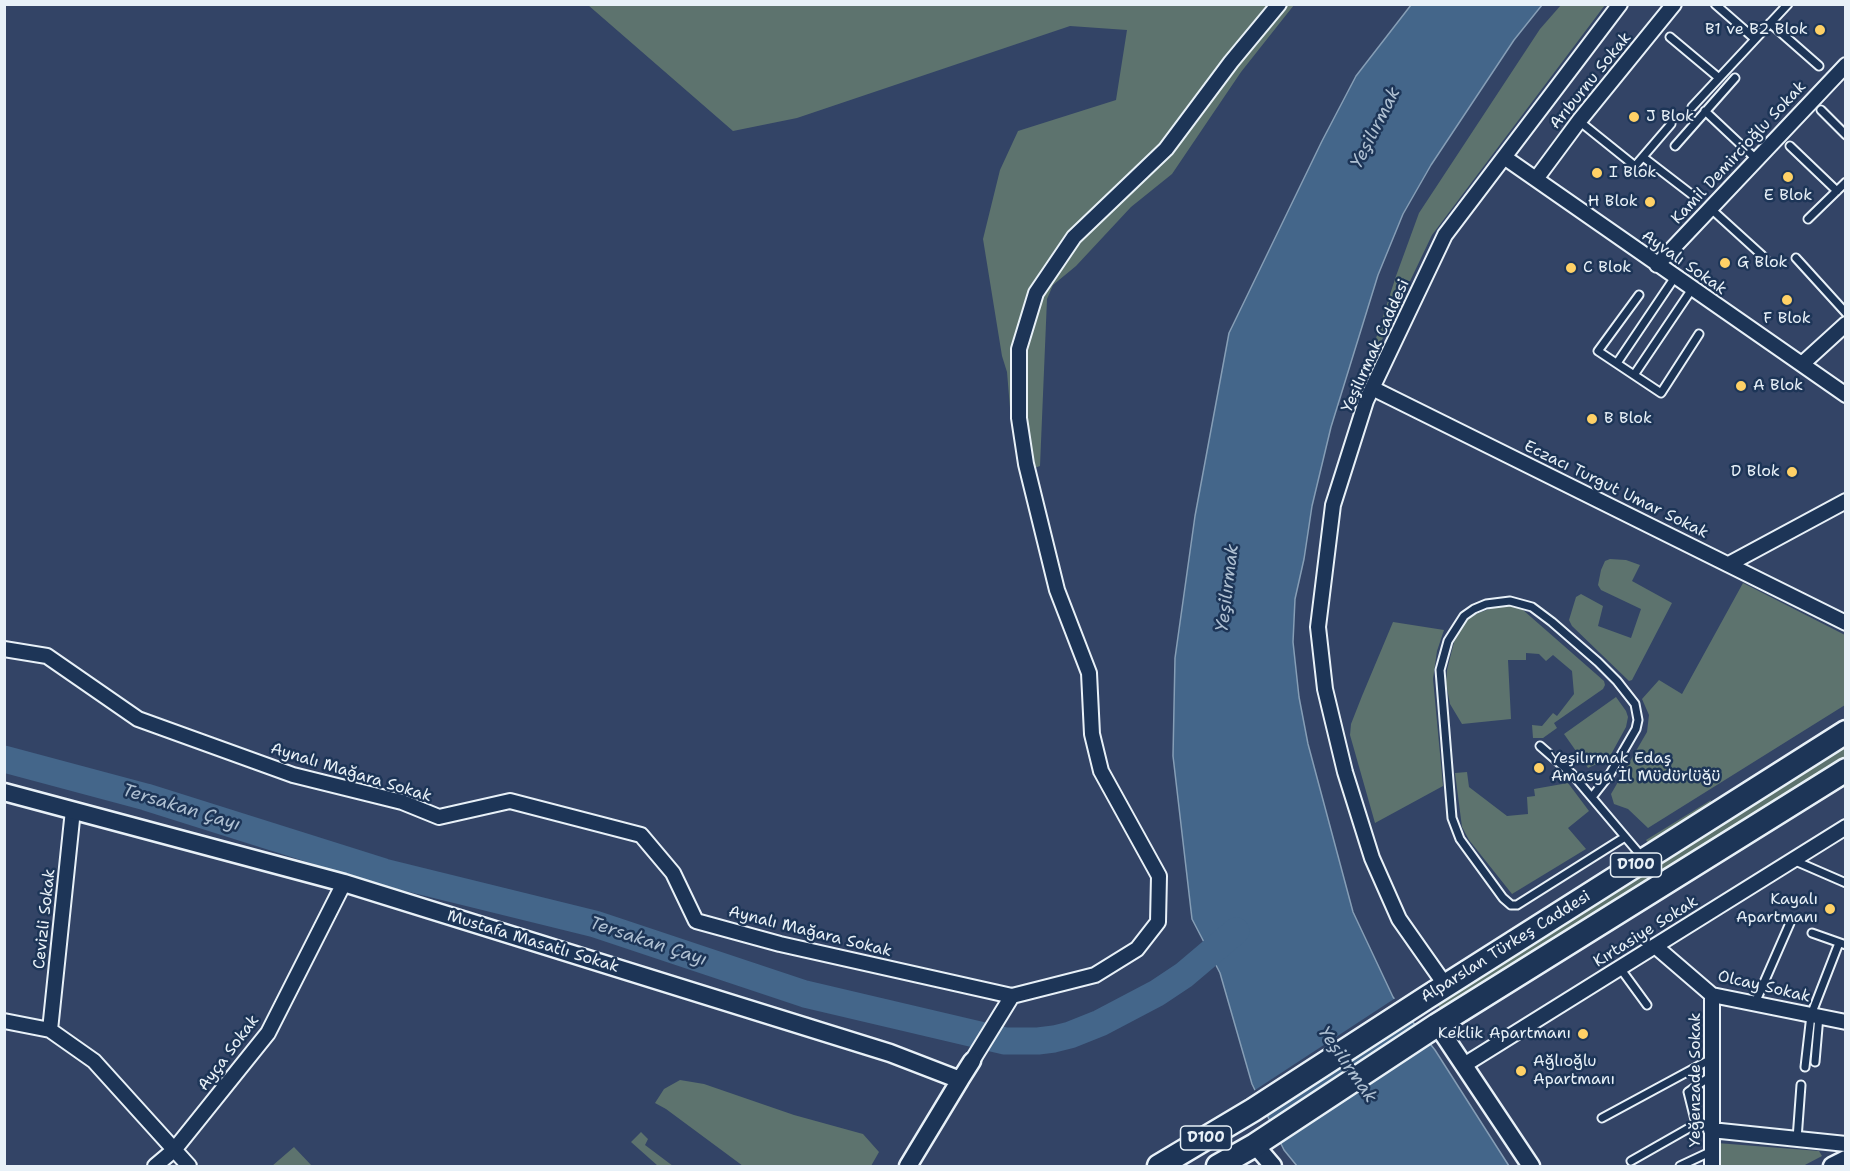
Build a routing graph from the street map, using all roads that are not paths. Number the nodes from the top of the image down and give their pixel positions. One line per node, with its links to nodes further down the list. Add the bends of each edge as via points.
1 (1279, 4): 67 (street, via 1166,149 1074,237 1036,293 1019,349 1019,418 1026,464 1057,590 1089,673 1092,734 1101,771 1159,876 1158,922 1137,949 1095,975)
2 (1620, 4): 21 (street, Yeşilırmak Caddesi)
3 (1674, 4): 16 (street, Arıburnu Sokak)
4 (1715, 4): 8 (lane)
5 (1788, 4): 6 (lane)
6 (1770, 23): 8 (lane); 10 (lane)
7 (1670, 37): 11 (lane)
8 (1755, 39): 11 (lane)
9 (1845, 65): 23 (street, Kamil Demircioğlu Sokak)
10 (1819, 66)
11 (1719, 78): 13 (lane)
12 (1735, 78): 15 (lane)
13 (1692, 106)
14 (1821, 110): 18 (lane)
15 (1705, 111): 19 (lane); 23 (lane)
16 (1579, 121): 22 (lane, via 1635,166); 24 (street, Arıburnu Sokak)
17 (1671, 124): 22 (lane)
18 (1845, 135)
19 (1675, 146)
20 (1790, 146): 26 (lane)
21 (1504, 157): 24 (street, Ayvalı Sokak); 42 (street, Yeşilırmak Caddesi, via 1445,235)
22 (1643, 157): 27 (lane)
23 (1756, 159): 28 (street, Kamil Demircioğlu Sokak)
24 (1536, 179): 32 (street, Ayvalı Sokak)
25 (1845, 182): 26 (lane)
26 (1837, 191): 29 (lane)
27 (1695, 197)
28 (1710, 208): 30 (lane); 32 (street, Kamil Demircioğlu Sokak)
29 (1808, 219)
30 (1765, 258)
31 (1796, 258): 36 (lane)
32 (1657, 265): 33 (street, Ayvalı Sokak)
33 (1675, 277): 34 (street, Ayvalı Sokak); 39 (lane)
34 (1692, 289): 40 (street, Ayvalı Sokak); 41 (lane)
35 (1640, 295): 39 (lane, via 1598,351)
36 (1845, 313)
37 (1845, 324): 40 (street)
38 (1699, 334): 41 (lane, via 1661,393)
39 (1617, 363): 41 (lane)
40 (1802, 364): 43 (street, Ayvalı Sokak)
41 (1634, 375)
42 (1372, 388): 45 (street, Eczacı Turgut Umar Sokak); 65 (street, Yeşilırmak Caddesi, via 1333,505 1318,627 1324,689 1372,858 1400,919)
43 (1845, 395)
44 (1845, 501): 45 (street)
45 (1729, 564): 46 (street, Eczacı Turgut Umar Sokak)
46 (1845, 623)
47 (4, 649): 67 (street, Aynalı Mağara Sokak, via 48,657 138,719 293,774 402,802 439,817 510,801 641,836 673,873 696,921)
48 (1845, 732): 56 (highway, Alparslan Türkeş Caddesi / D100)
49 (1540, 747): 52 (lane)
50 (1845, 771): 73 (highway, Alparslan Türkeş Caddesi / D100)
51 (4, 792): 53 (street, Mustafa Masatlı Sokak)
52 (1592, 797): 55 (lane); 55 (lane, via 1636,729 1635,704 1598,662 1532,607 1510,601 1474,609 1464,616 1448,641 1440,670 1452,819 1460,839 1503,898 1517,905)
53 (73, 810): 58 (street, Mustafa Masatlı Sokak); 74 (street, Cevizli Sokak)
54 (1845, 827): 57 (street, Kırtasiye Sokak)
55 (1626, 837): 56 (lane)
56 (1645, 860): 65 (highway, Alparslan Türkeş Caddesi / D100)
57 (1793, 860): 59 (lane); 63 (street, Kırtasiye Sokak)
58 (344, 883): 81 (street, Mustafa Masatlı Sokak, via 890,1053); 88 (street, Ayça Sokak, via 268,1033)
59 (1845, 883)
60 (1790, 923): 68 (lane)
61 (1812, 933): 62 (lane)
62 (1842, 944): 70 (lane)
63 (1655, 946): 64 (street, Kırtasiye Sokak); 66 (street, Olcay Sokak)
64 (1620, 968): 69 (lane); 78 (street, Kırtasiye Sokak)
65 (1446, 986): 95 (highway, Alparslan Türkeş Caddesi / D100)
66 (1712, 995): 68 (street, Olcay Sokak); 75 (street, Yeğenzade Sokak)
67 (1012, 996): 76 (street)
68 (1755, 1003): 70 (street, Olcay Sokak)
69 (1647, 1005)
70 (1815, 1016): 72 (street, Olcay Sokak); 77 (lane); 79 (lane)
71 (4, 1022): 74 (street)
72 (1845, 1022)
73 (1432, 1028): 78 (street); 86 (highway, D100)
74 (50, 1030): 88 (street, via 94,1061)
75 (1713, 1058): 80 (street, Yeğenzade Sokak); 83 (lane)
76 (972, 1061): 81 (street)
77 (1815, 1062)
78 (1464, 1065): 98 (street)
79 (1804, 1067)
80 (1713, 1075): 84 (street, Yeğenzade Sokak); 91 (lane, via 1688,1092 1696,1124)
81 (960, 1080): 94 (street)
82 (1801, 1085): 85 (lane)
83 (1602, 1118)
84 (1711, 1130): 85 (street); 89 (street, Yeğenzade Sokak)
85 (1797, 1138): 87 (street)
86 (1262, 1141): 96 (highway, D100); 97 (street)
87 (1845, 1144)
88 (174, 1150): 92 (street, Ayça Sokak); 93 (street)
89 (1712, 1150): 99 (lane); 100 (street, Yeğenzade Sokak)
90 (1845, 1159): 101 (street)
91 (1631, 1161)
92 (155, 1167)
93 (189, 1167)
94 (908, 1167)
95 (1159, 1167)
96 (1218, 1167)
97 (1273, 1167)
98 (1531, 1167)
99 (1680, 1167)
100 (1712, 1167)
101 (1832, 1167)

